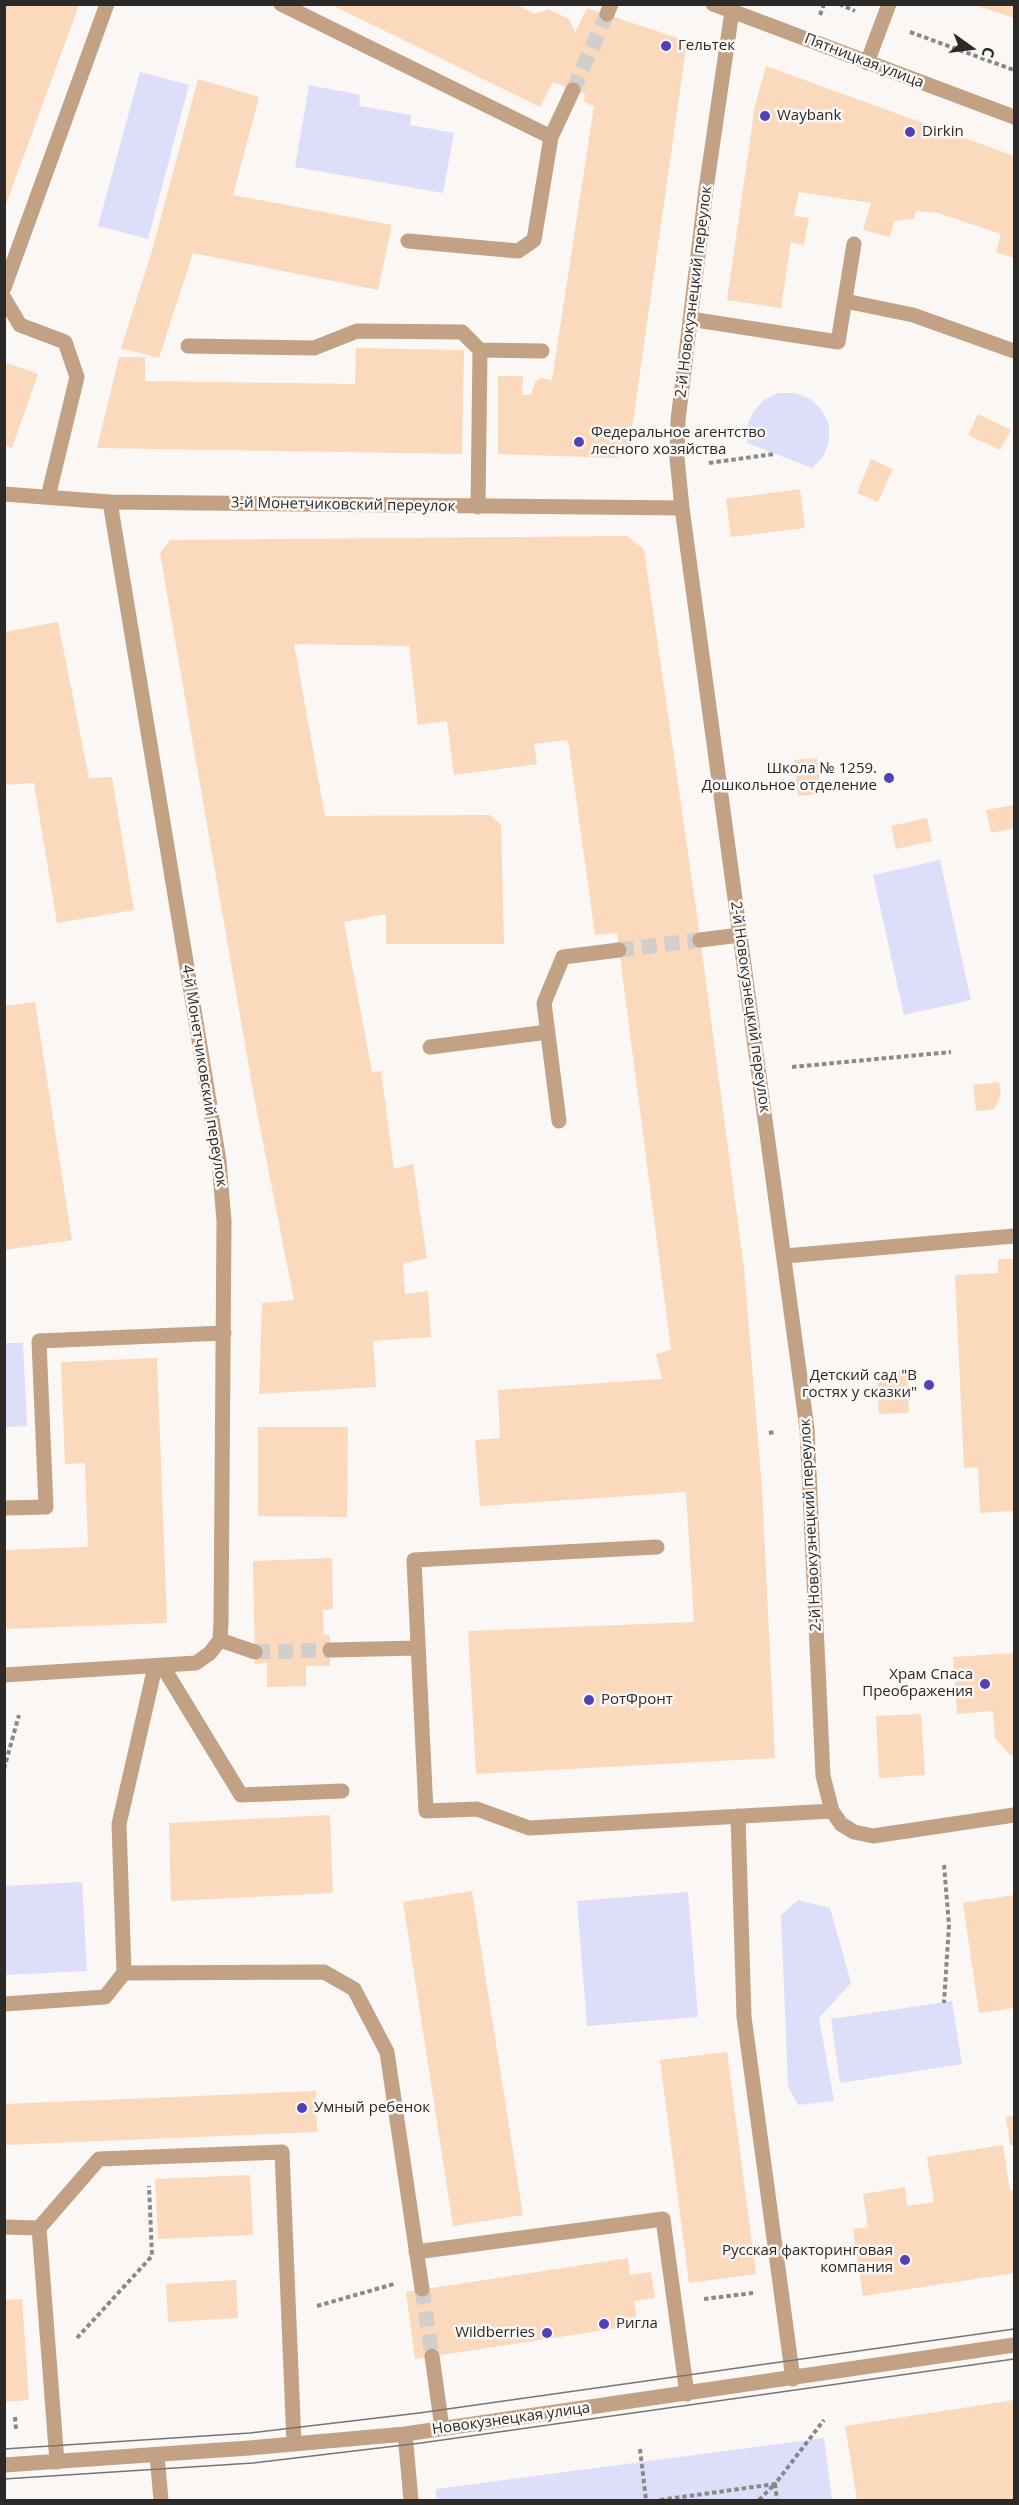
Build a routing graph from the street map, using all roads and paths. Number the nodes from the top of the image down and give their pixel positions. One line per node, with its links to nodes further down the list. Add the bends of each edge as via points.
1 (107, 4): 15 (street)
2 (281, 4): 12 (street)
3 (713, 4): 6 (street, Пятницкая улица)
4 (839, 4): 7 (path)
5 (889, 4): 7 (street)
6 (732, 11): 8 (street, Пятницкая улица); 18 (street, 2-й Новокузнецкий переулок)
7 (882, 21): 8 (street); 9 (path)
8 (867, 63): 11 (street, Пятницкая улица)
9 (1014, 70)
10 (573, 90): 12 (street)
11 (1014, 117)
12 (551, 137): 13 (street, via 534,240 518,251)
13 (408, 241)
14 (854, 244): 17 (street)
15 (4, 288)
16 (4, 298): 26 (street, via 20,325 65,342 77,377)
17 (845, 301): 18 (street, via 838,342); 22 (street, via 913,315)
18 (690, 319): 29 (street, 2-й Новокузнецкий переулок, via 678,420)
19 (188, 346): 20 (street, via 314,348 357,331 462,332)
20 (480, 350): 21 (street); 28 (street)
21 (542, 351)
22 (1014, 351)
23 (774, 454): 24 (path)
24 (709, 463)
25 (4, 494): 26 (street, 3-й Монетчиковский переулок)
26 (48, 498): 27 (street, 3-й Монетчиковский переулок)
27 (110, 502): 28 (street, 3-й Монетчиковский переулок); 40 (street, 4-й Монетчиковский переулок, via 219,1161 224,1221)
28 (478, 507): 29 (street, 3-й Монетчиковский переулок)
29 (682, 508): 30 (street, 2-й Новокузнецкий переулок)
30 (740, 935): 31 (street); 39 (street, 2-й Новокузнецкий переулок)
31 (700, 940)
32 (619, 950): 33 (street, via 563,957 544,1003)
33 (548, 1032): 34 (street); 37 (street)
34 (430, 1047)
35 (951, 1052): 36 (path)
36 (792, 1067)
37 (559, 1122)
38 (1014, 1236): 39 (street)
39 (785, 1256): 54 (street, 2-й Новокузнецкий переулок, via 807,1429 823,1776)
40 (224, 1333): 43 (street, via 39,1341 46,1507); 45 (street, 4-й Монетчиковский переулок)
41 (775, 1432): 42 (path)
42 (769, 1433)
43 (4, 1508)
44 (657, 1547): 46 (street, via 414,1560)
45 (220, 1640): 48 (street); 49 (street, via 196,1663)
46 (418, 1648): 47 (street); 56 (street, via 426,1811 477,1809 530,1828)
47 (330, 1650)
48 (255, 1652)
49 (159, 1667): 50 (street); 53 (street, via 241,1795); 58 (street, via 119,1824)
50 (4, 1675)
51 (19, 1714): 52 (path)
52 (4, 1769)
53 (342, 1791)
54 (832, 1811): 55 (street, via 841,1824 854,1832 873,1836); 56 (street)
55 (1014, 1815)
56 (738, 1816): 66 (street, via 744,2017)
57 (944, 1865): 59 (path, via 949,1925)
58 (124, 1973): 60 (street, via 105,1997); 64 (street, via 324,1972 354,1989 387,2052)
59 (944, 2003)
60 (4, 2004)
61 (148, 2156): 63 (street, via 99,2159); 68 (street, via 282,2152); 71 (path, via 152,2256)
62 (4, 2227): 63 (street)
63 (39, 2228): 71 (street)
64 (416, 2252): 65 (street); 67 (street, via 663,2219)
65 (421, 2283): 68 (path)
66 (780, 2289): 67 (path); 72 (street)
67 (674, 2303): 73 (street)
68 (288, 2314): 79 (street)
69 (1014, 2345): 72 (street, Новокузнецкая улица)
70 (432, 2356): 76 (street)
71 (50, 2367): 82 (street)
72 (792, 2379): 73 (street, Новокузнецкая улица)
73 (687, 2394): 76 (street, Новокузнецкая улица)
74 (15, 2417): 77 (path)
75 (824, 2421): 84 (path)
76 (442, 2428): 78 (street, Новокузнецкая улица)
77 (16, 2430)
78 (405, 2434): 79 (street, Новокузнецкая улица); 86 (street)
79 (294, 2444): 81 (street, Новокузнецкая улица)
80 (640, 2449): 87 (path)
81 (157, 2455): 82 (street, Новокузнецкая улица); 85 (street)
82 (57, 2462): 83 (street, Новокузнецкая улица)
83 (4, 2465)
84 (776, 2484): 88 (path); 89 (path); 90 (path)
85 (161, 2500)
86 (411, 2500)
87 (646, 2500)
88 (660, 2500)
89 (759, 2500)
90 (777, 2500)

